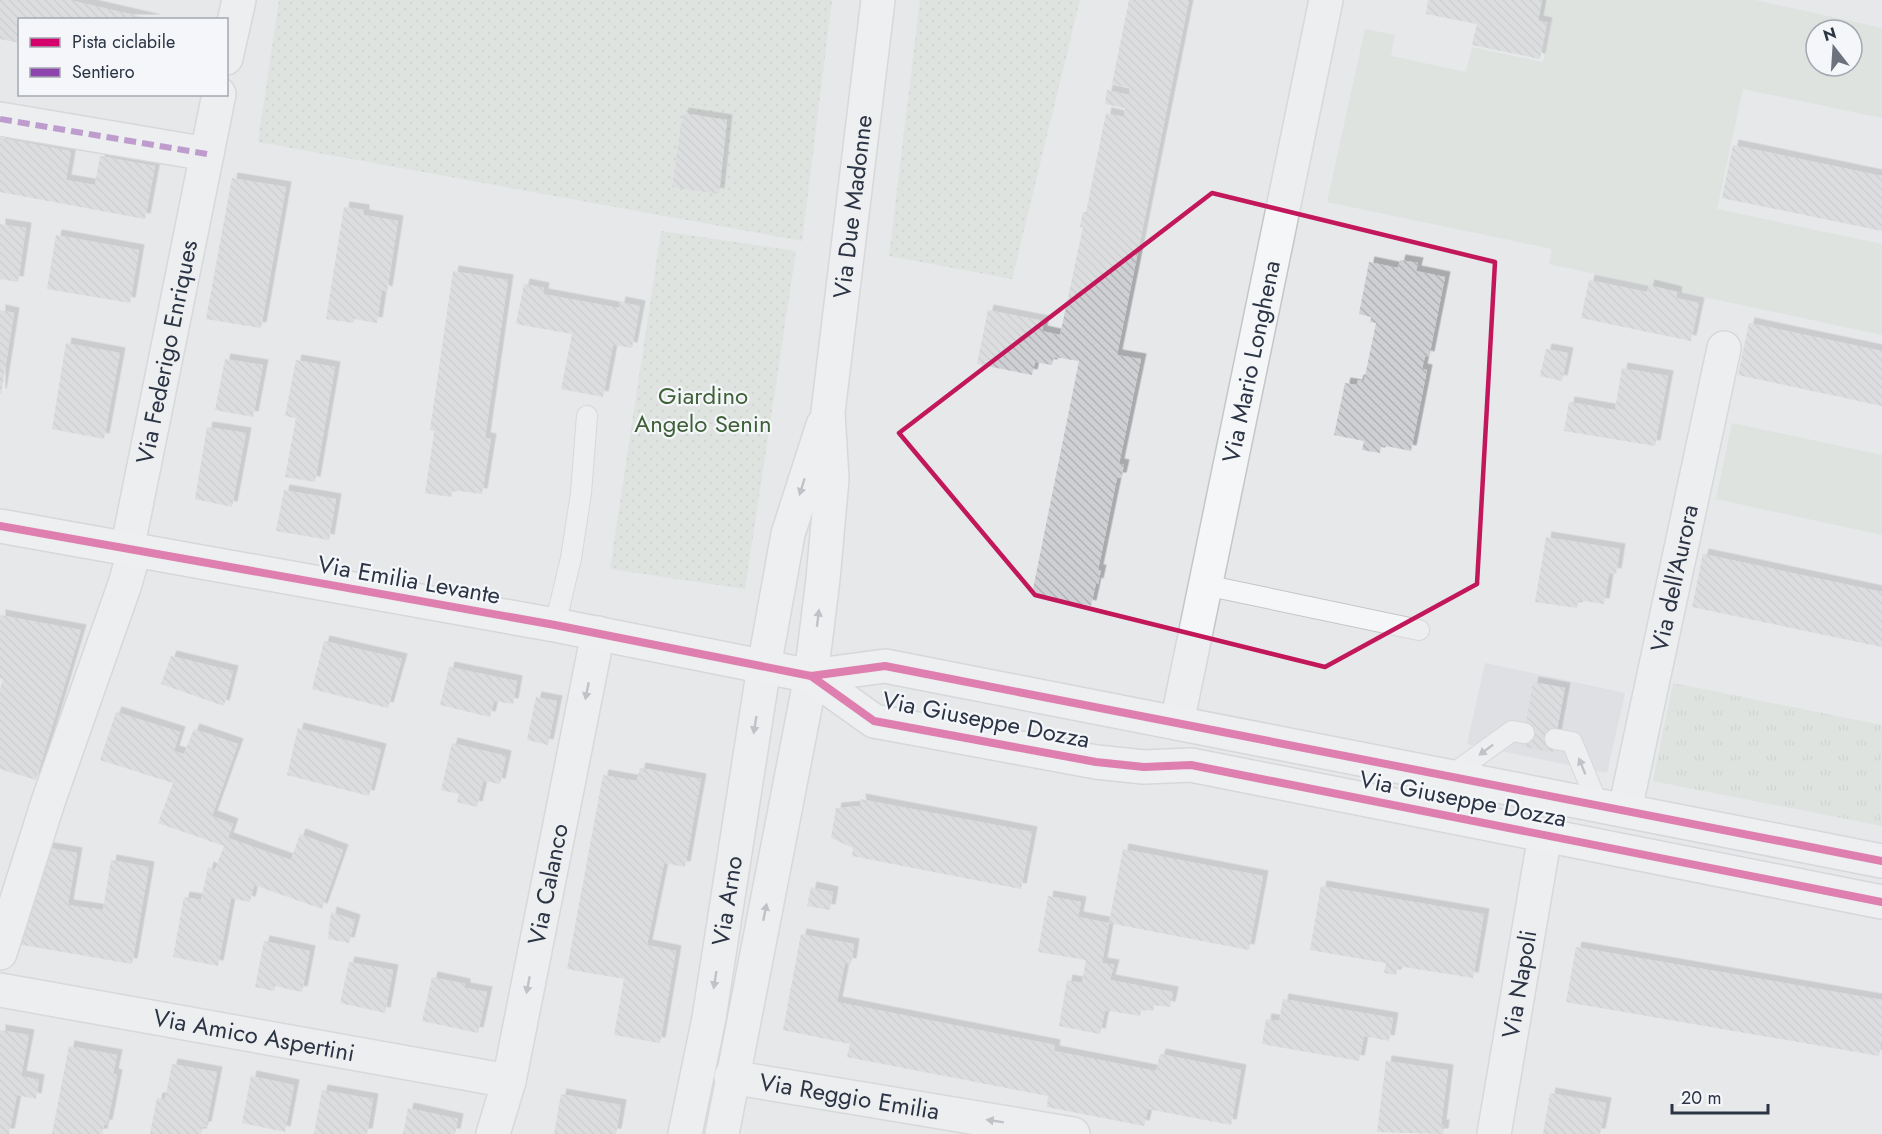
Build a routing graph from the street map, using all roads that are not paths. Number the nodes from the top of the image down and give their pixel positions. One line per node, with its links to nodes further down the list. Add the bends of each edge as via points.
1 (239, 0): 4 (street)
2 (878, 0): 9 (main road, Via Due Madonne)
3 (1326, 0): 13 (street, Via Mario Longhena)
4 (228, 49)
5 (219, 96): 7 (street, Via Federigo Enriques)
6 (0, 119): 7 (street)
7 (207, 154): 12 (street, Via Federigo Enriques)
8 (1724, 348): 25 (street, Via dell'Aurora)
9 (828, 412): 17 (main road, Via Due Madonne, one-way to 17, via 788,534); 18 (main road, Via Due Madonne, one-way to 9, via 832,479)
10 (587, 416): 14 (lane, via 581,493)
11 (0, 526): 12 (main road, Via Emilia Levante)
12 (130, 551): 14 (main road, Via Emilia Levante); 29 (street, via 125,584)
13 (1205, 585): 15 (lane); 20 (street, Via Mario Longhena)
14 (555, 625): 16 (main road, Via Emilia Levante)
15 (1419, 630)
16 (598, 633): 17 (main road, Via Emilia Levante); 32 (street, Via Calanco, one-way to 32)
17 (764, 667): 18 (main road, Via Emilia Levante); 34 (street, Via Arno, one-way to 34, via 709,1018)
18 (811, 676): 19 (main road, Via Giuseppe Dozza, via 885,666); 23 (main road, Via Giuseppe Dozza, via 874,721 1096,762 1144,767); 31 (street, Via Arno, one-way to 18)
19 (1122, 712): 20 (main road, Via Giuseppe Dozza); 23 (main road, Via Giuseppe Dozza)
20 (1177, 723): 24 (main road, Via Giuseppe Dozza)
21 (1524, 733): 24 (lane, one-way to 24, via 1512,730)
22 (1556, 739): 25 (lane, one-way to 22, via 1572,742)
23 (1191, 765): 26 (main road, Via Giuseppe Dozza)
24 (1450, 776): 25 (main road, Via Giuseppe Dozza)
25 (1611, 808): 27 (main road, Via Giuseppe Dozza)
26 (1545, 835): 28 (main road, Via Giuseppe Dozza); 37 (street, Via Napoli)
27 (1882, 861)
28 (1882, 902)
29 (0, 952)
30 (0, 990): 32 (street, Via Amico Aspertini)
31 (731, 1077): 35 (street, Via Arno); 36 (street, Via Reggio Emilia, one-way to 31)
32 (508, 1081): 33 (street, Via Calanco)
33 (493, 1134)
34 (685, 1134)
35 (722, 1134)
36 (1073, 1134)
37 (1494, 1134)

